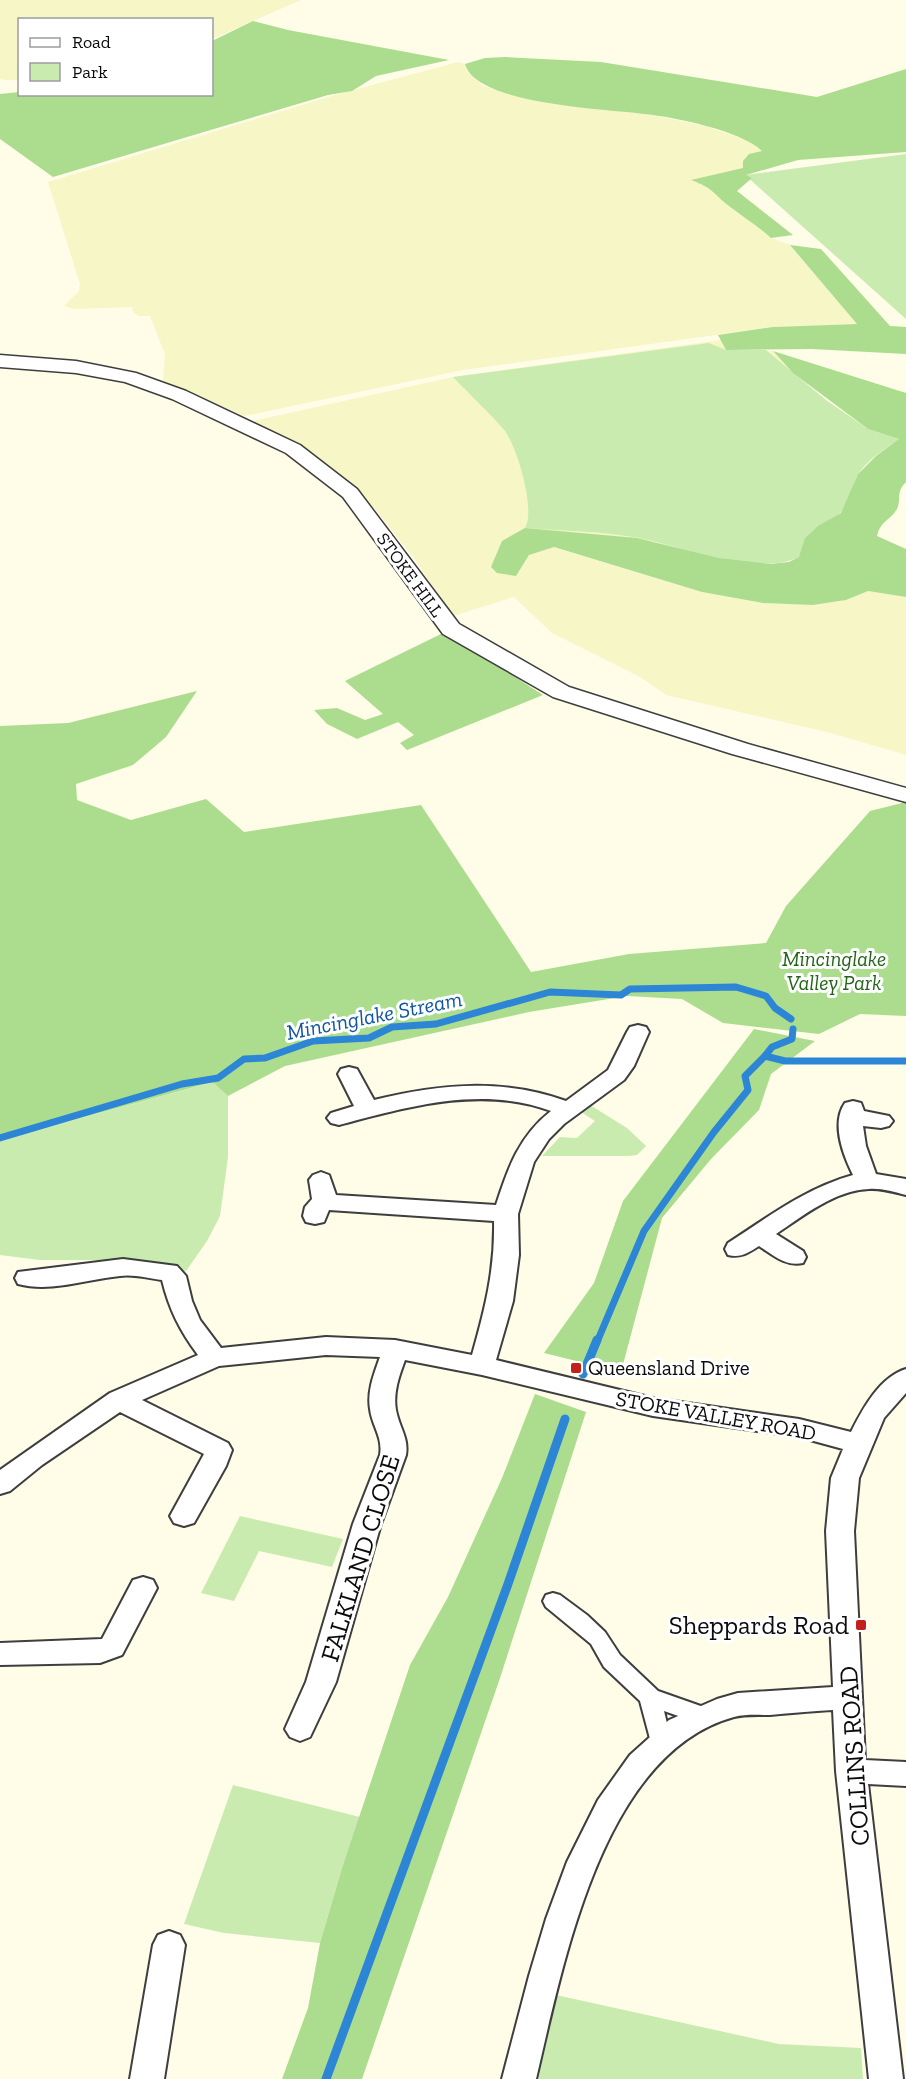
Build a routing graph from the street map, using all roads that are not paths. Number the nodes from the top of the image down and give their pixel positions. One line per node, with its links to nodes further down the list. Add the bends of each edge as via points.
1 (0, 361): 2 (street, STOKE HILL, via 76,367 129,377 180,395 293,449 350,494 451,629 561,692 740,749)
2 (906, 795)
3 (638, 1032): 6 (street, via 616,1075)
4 (349, 1074): 5 (street)
5 (367, 1109): 6 (street, via 458,1093 488,1092 527,1096); 7 (street)
6 (568, 1110): 12 (street, via 541,1134 522,1161)
7 (339, 1118)
8 (881, 1121): 9 (street, via 852,1112 851,1135 857,1161)
9 (868, 1181): 10 (street); 13 (street, via 828,1191)
10 (906, 1187)
11 (321, 1200): 12 (street)
12 (506, 1214): 19 (street, via 507,1255 500,1301)
13 (759, 1235): 14 (street); 15 (street)
14 (737, 1249)
15 (795, 1257)
16 (27, 1278): 18 (street, via 123,1267 168,1272 174,1276 186,1322)
17 (395, 1349): 18 (street, STOKE VALLEY ROAD, via 326,1346); 19 (street, STOKE VALLEY ROAD); 31 (street, FALKLAND CLOSE, via 382,1398 395,1443 393,1455 367,1524 321,1682)
18 (215, 1358): 21 (street, STOKE VALLEY ROAD)
19 (482, 1366): 22 (street, STOKE VALLEY ROAD, via 653,1407 799,1428)
20 (906, 1378): 22 (street, COLLINS ROAD, via 873,1414)
21 (119, 1400): 23 (street, STOKE VALLEY ROAD); 24 (street, via 219,1450)
22 (859, 1443): 29 (street, COLLINS ROAD, via 845,1478 840,1531)
23 (0, 1484)
24 (184, 1516)
25 (143, 1588): 27 (street, via 112,1647 100,1652)
26 (553, 1601): 28 (street, via 580,1620 598,1638 612,1661)
27 (0, 1654)
28 (650, 1697): 30 (street); 32 (street)
29 (849, 1697): 30 (street, via 726,1707); 33 (street, COLLINS ROAD)
30 (704, 1716): 32 (street)
31 (300, 1730)
32 (661, 1744): 37 (street, via 640,1764 609,1806 567,1897)
33 (851, 1771): 34 (street); 38 (street, COLLINS ROAD)
34 (906, 1774)
35 (169, 1945): 36 (street)
36 (147, 2079)
37 (519, 2079)
38 (886, 2079)

